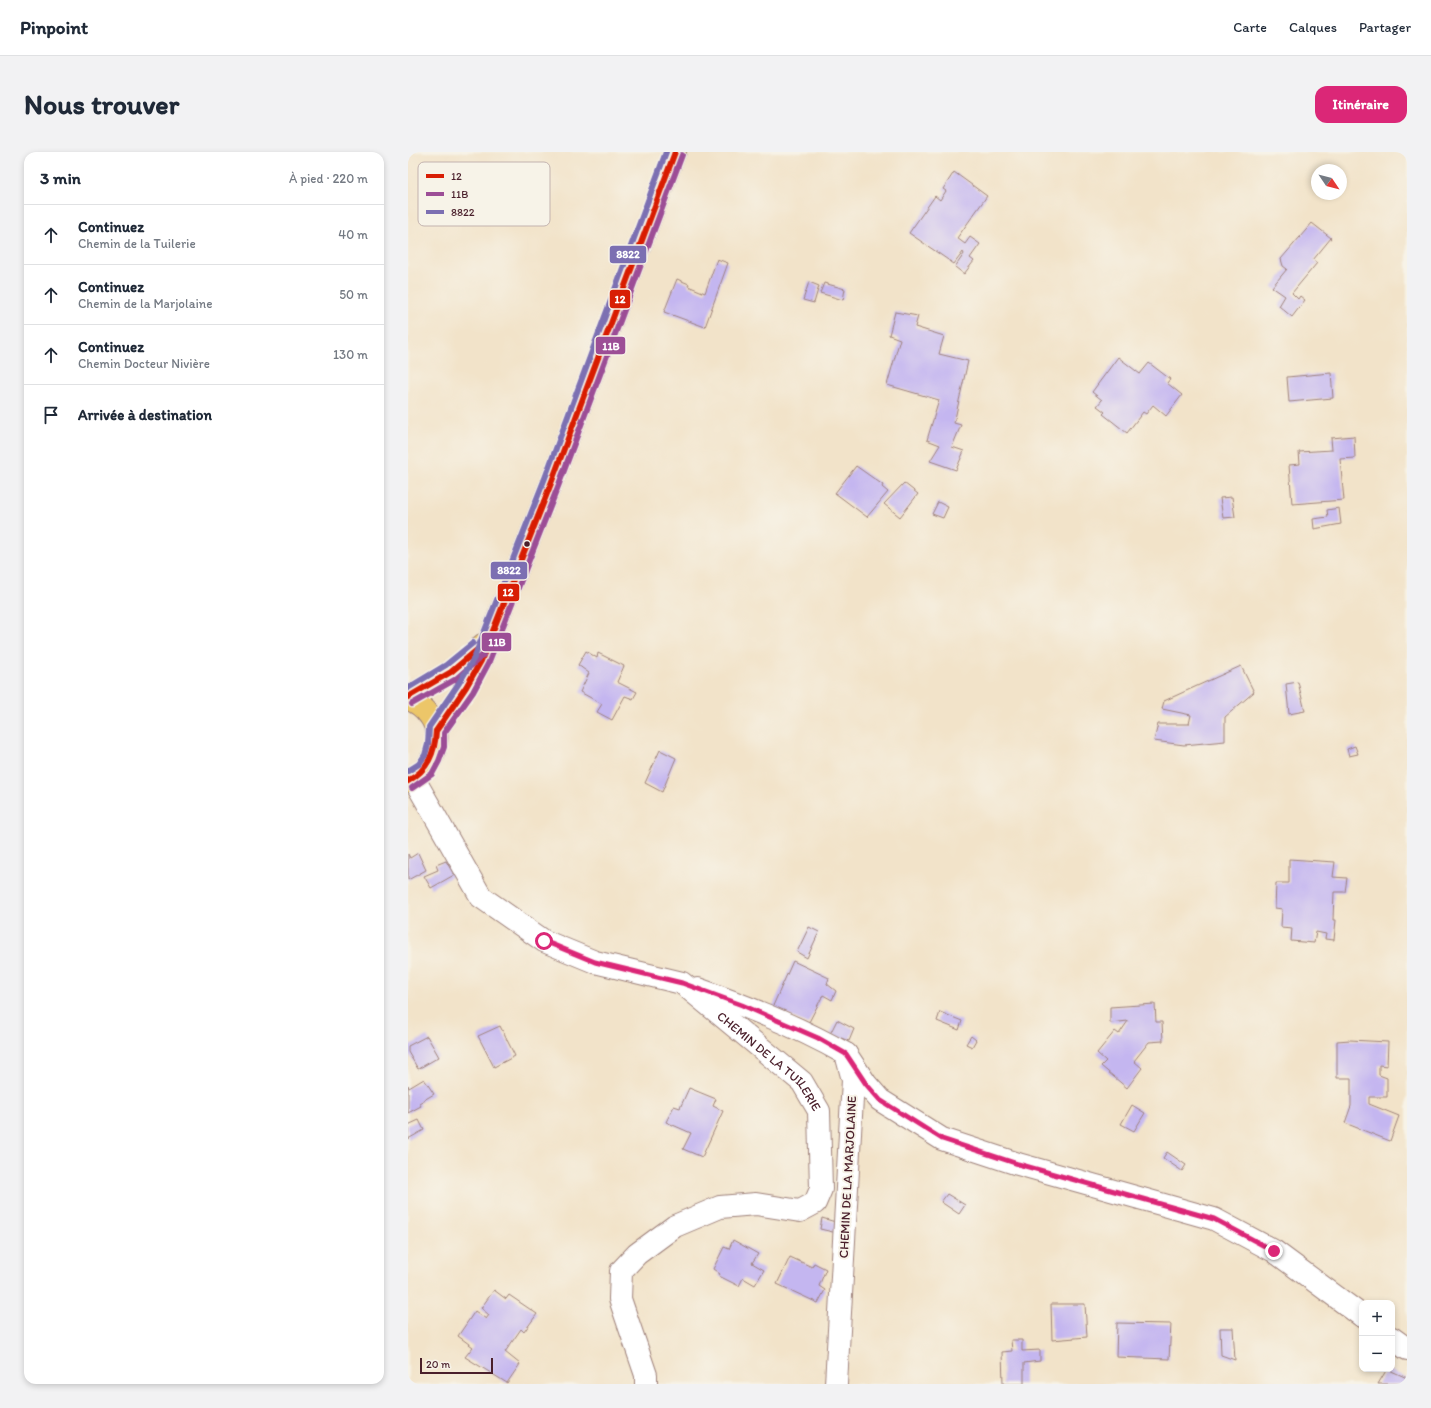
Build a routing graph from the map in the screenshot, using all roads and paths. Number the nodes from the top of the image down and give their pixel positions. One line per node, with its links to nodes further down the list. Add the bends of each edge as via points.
1 (675, 152): 2 (main road, via 549,488)
2 (488, 640): 3 (main road, via 451,672); 4 (main road, via 466,687)
3 (408, 697): 4 (main road, via 421,705 431,717)
4 (436, 731): 5 (main road, via 436,745 432,758 425,770)
5 (411, 780): 6 (street, CHEMIN DE LA TUILERIE, via 481,897 544,941 595,962)
6 (682, 983): 7 (street, via 742,1005 818,1038); 11 (street, CHEMIN DE LA TUILERIE, via 802,1082 819,1111 821,1189 815,1204 800,1211 756,1204 720,1207 675,1226 637,1254 621,1271 620,1299 646,1375)
7 (846, 1054): 8 (street, via 880,1100 942,1139 1018,1164 1214,1219 1274,1251); 12 (street, CHEMIN DE LA MARJOLAINE, via 853,1080)
8 (1359, 1314)
9 (1395, 1340): 10 (street)
10 (1407, 1349)
11 (646, 1384)
12 (836, 1384)

